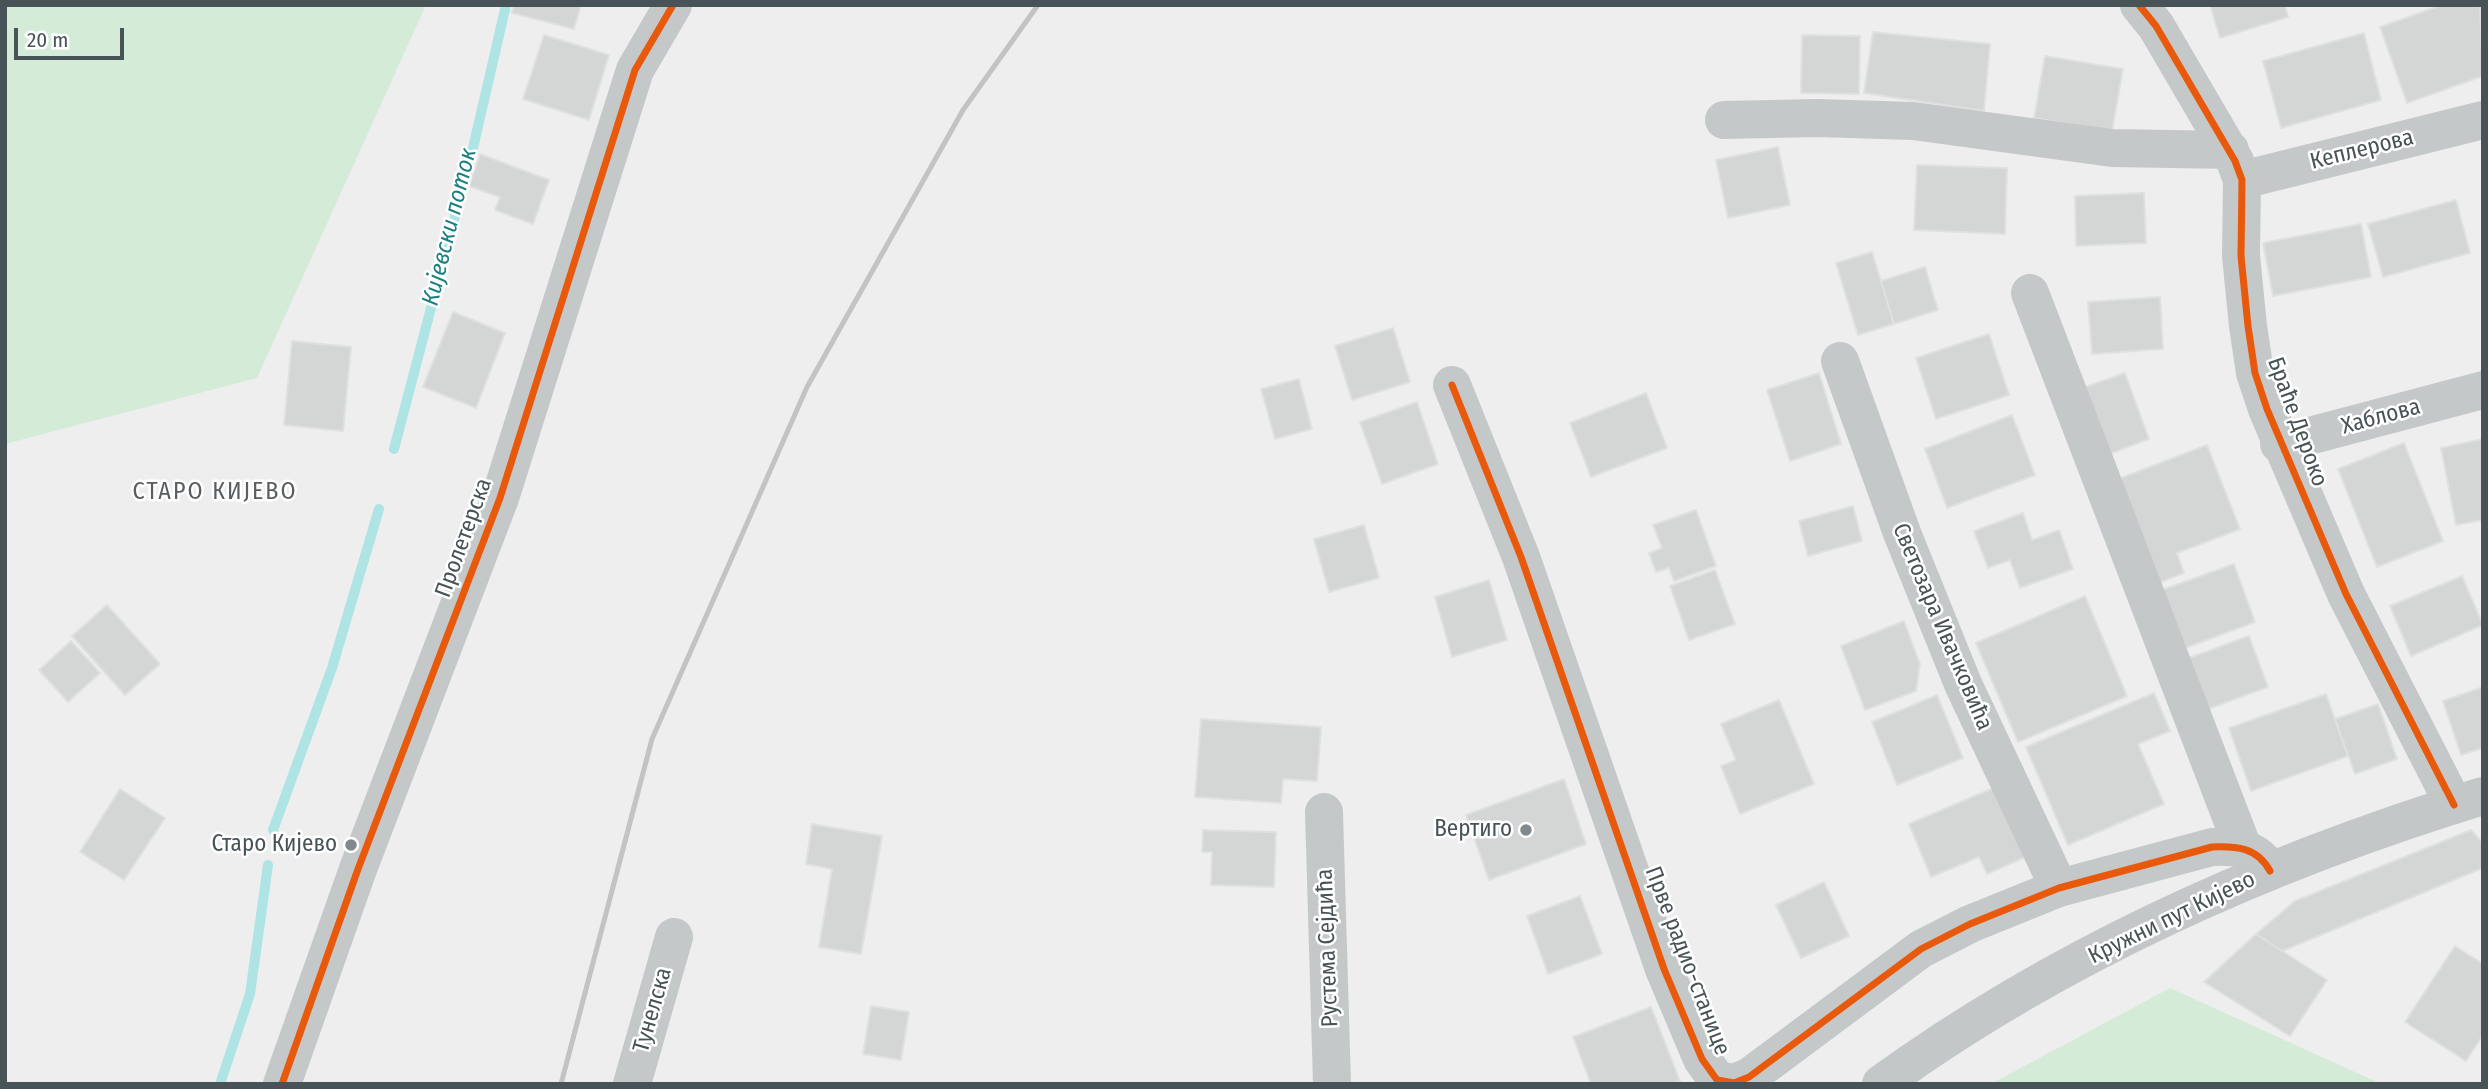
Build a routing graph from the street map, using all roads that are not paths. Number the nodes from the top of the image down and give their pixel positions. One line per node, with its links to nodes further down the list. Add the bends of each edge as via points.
1 (673, 5): 16 (street, Пролетерска, via 635,70 500,498)
2 (2139, 5): 5 (street, via 2156,26)
3 (1724, 120): 5 (street, via 1913,121)
4 (2483, 120): 5 (street, Кеплерова)
5 (2236, 165): 10 (street, Браће Дероко, via 2255,373)
6 (2030, 293): 13 (street)
7 (1840, 361): 14 (street, Светозара Ивачковића, via 1958,672)
8 (1452, 385): 14 (street, Прве радио-станице, via 1521,557 1664,970 1714,1078 1728,1083 1749,1077 1921,949)
9 (2483, 390): 10 (street, Хаблова)
10 (2279, 444): 11 (street, Браће Дероко, via 2346,594)
11 (2468, 800): 13 (main road, Кружни пут Кијево, via 2340,843)
12 (1324, 812): 18 (street, Рустема Сејдића)
13 (2256, 860): 14 (street, Прве радио-станице, via 2212,847); 19 (main road, Кружни пут Кијево, via 2151,925 2035,985)
14 (2059, 888)
15 (674, 937): 17 (street, Тунелска)
16 (282, 1084)
17 (632, 1084)
18 (1332, 1084)
19 (1881, 1084)

